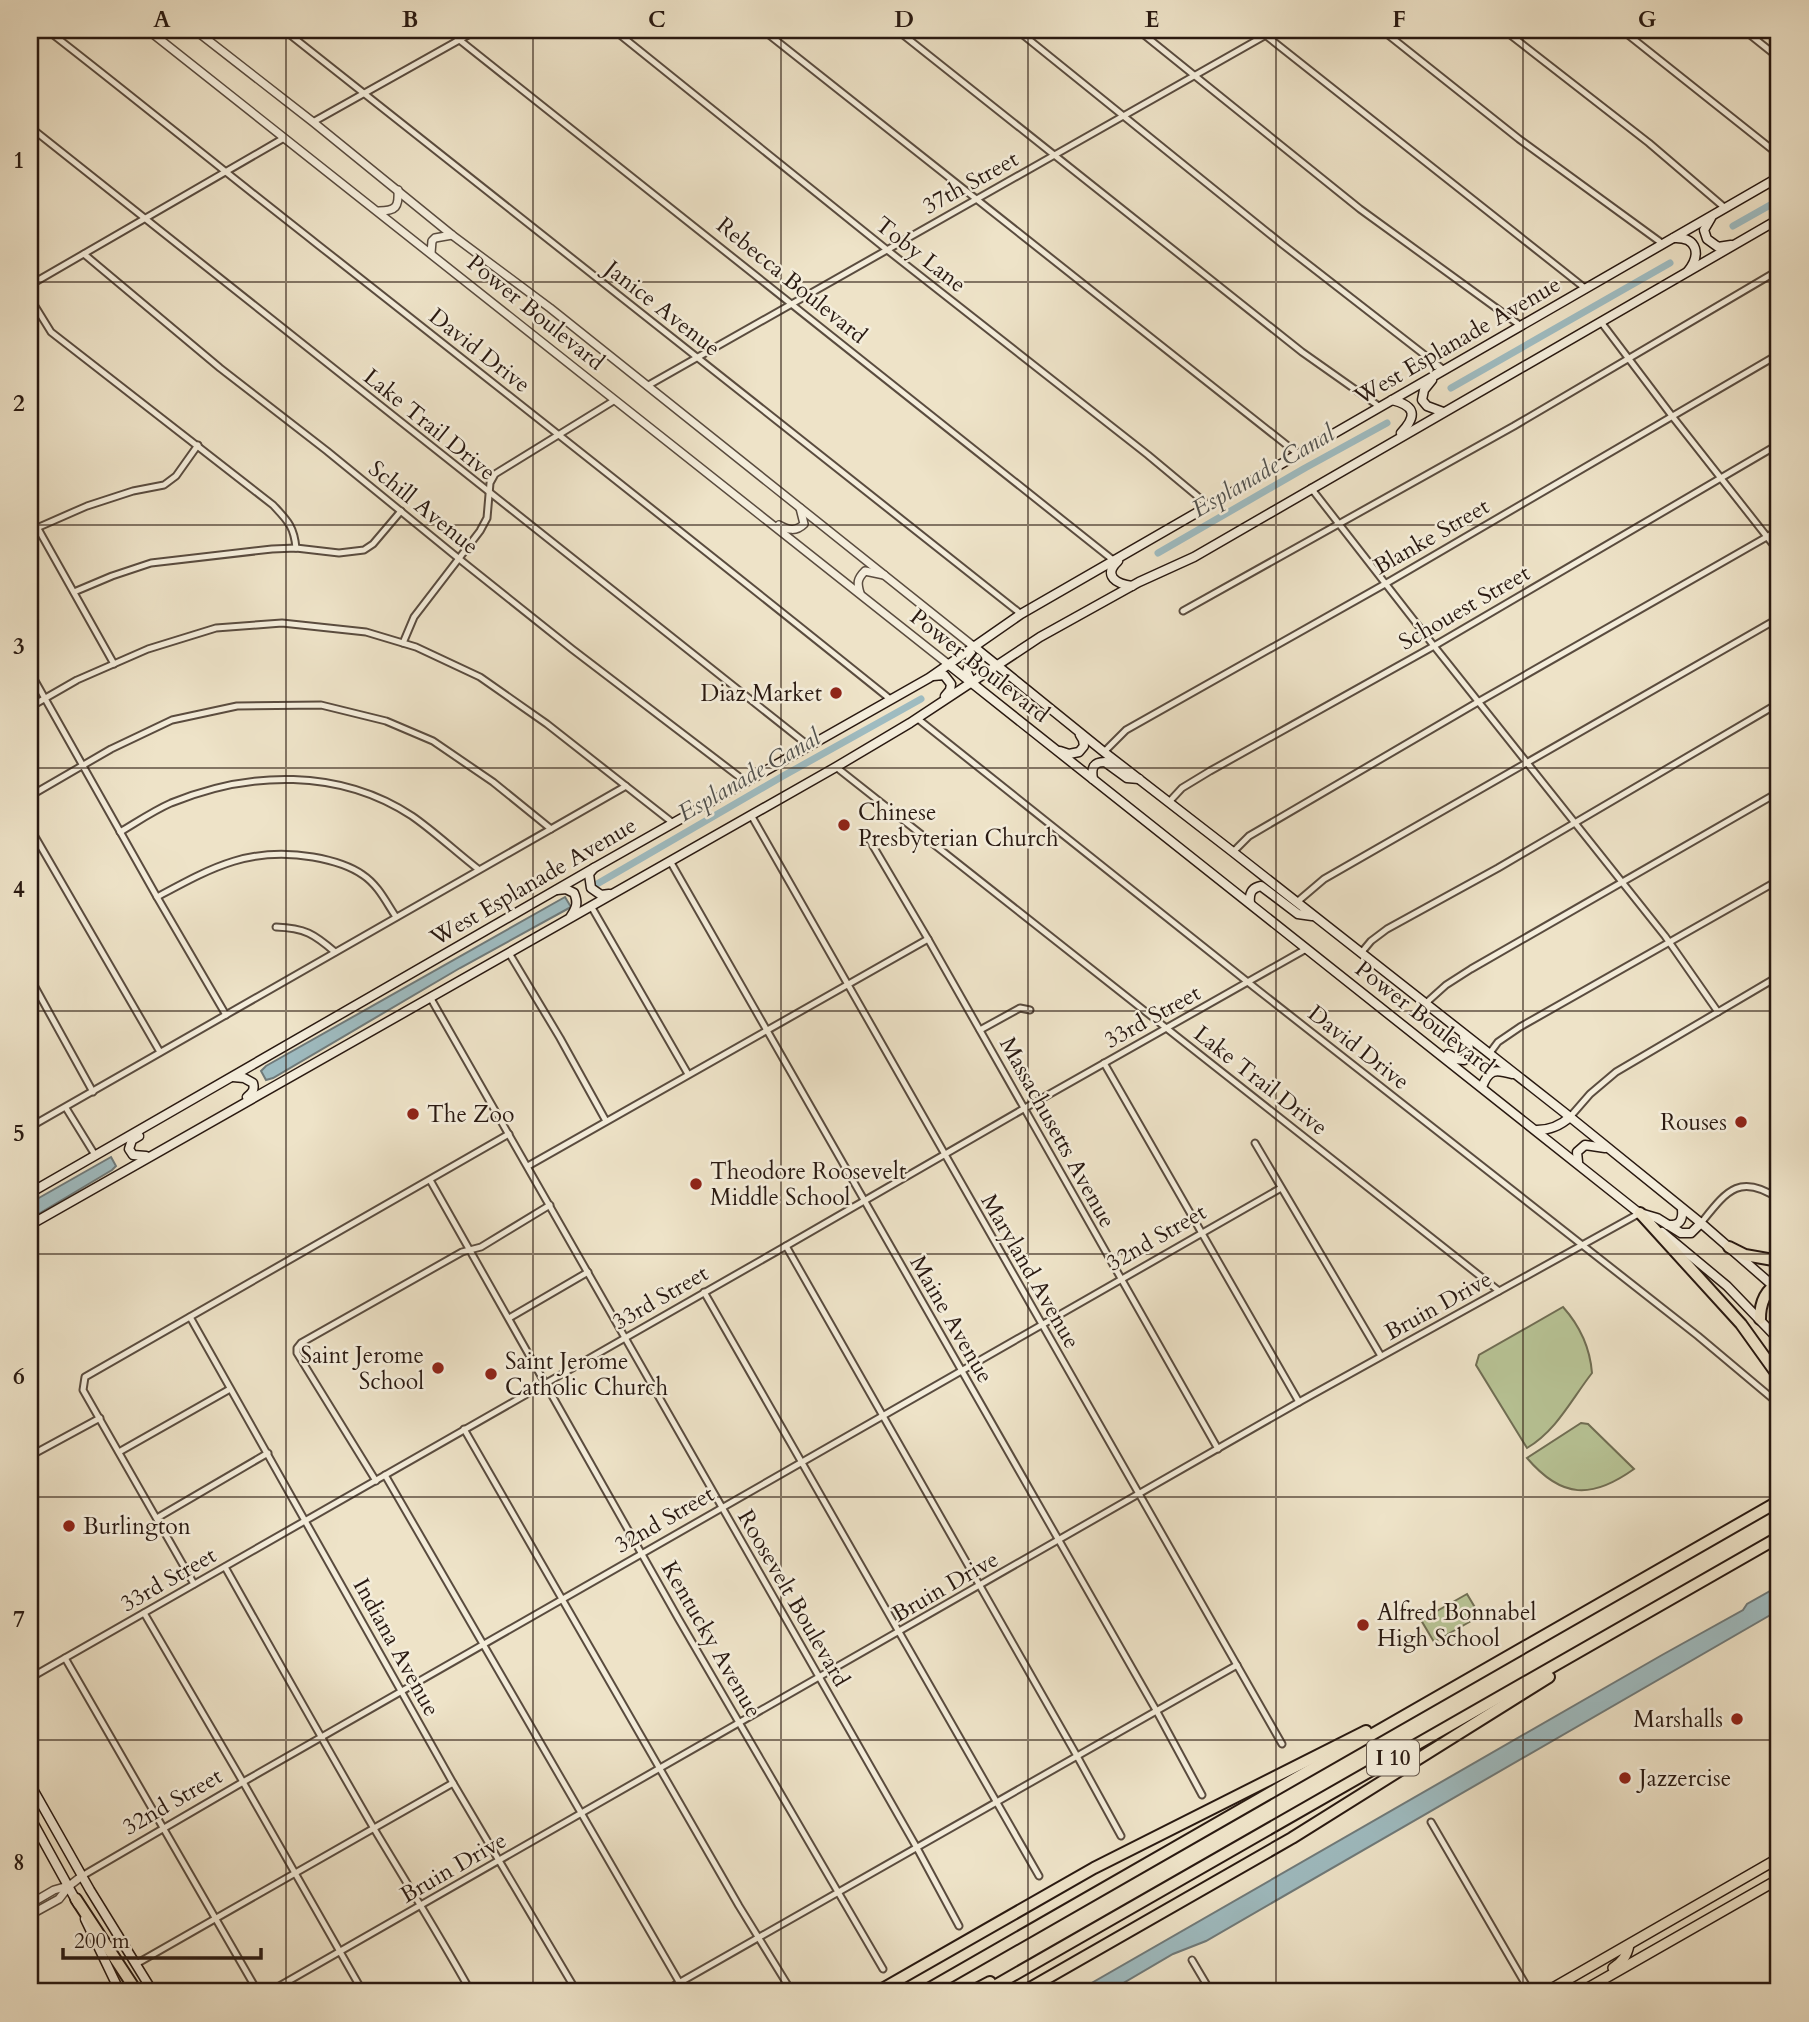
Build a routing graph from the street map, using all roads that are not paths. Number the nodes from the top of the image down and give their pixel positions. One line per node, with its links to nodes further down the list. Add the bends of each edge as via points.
1 (47, 30): 29 (street, David Drive)
2 (148, 30): 26 (street, Power Boulevard)
3 (195, 30): 24 (street, Power Boulevard)
4 (284, 30): 22 (street, Janice Avenue)
5 (447, 30): 19 (street, Rebecca Boulevard)
6 (477, 30): 19 (street)
7 (614, 30): 42 (street, Toby Lane)
8 (763, 30): 32 (street)
9 (897, 30): 27 (street)
10 (1017, 30): 23 (street)
11 (1138, 30): 21 (street)
12 (1259, 30): 18 (street)
13 (1275, 30): 18 (street, 37th Street)
14 (1382, 30): 40 (street, via 1519,139)
15 (1504, 30): 33 (street)
16 (1622, 30): 28 (street)
17 (1744, 30): 20 (street)
18 (1266, 35): 21 (street, 37th Street); 48 (street)
19 (460, 40): 22 (street); 50 (street, Rebecca Boulevard)
20 (1779, 58)
21 (1195, 75): 23 (street, 37th Street); 52 (street, via 1360,209)
22 (365, 93): 24 (street); 54 (street, Janice Avenue)
23 (1123, 116): 27 (street, 37th Street); 56 (street)
24 (313, 122): 31 (street, Power Boulevard)
25 (30, 127): 36 (street, Lake Trail Drive)
26 (284, 138): 29 (street); 34 (street, Power Boulevard)
27 (1054, 154): 32 (street, 37th Street); 60 (street, via 1302,352)
28 (1779, 155)
29 (226, 172): 36 (street); 63 (street, David Drive)
30 (1779, 177): 33 (main road, West Esplanade Avenue)
31 (398, 190): 34 (street, via 396,207); 38 (street, Power Boulevard)
32 (975, 199): 42 (street, 37th Street); 67 (street)
33 (1725, 208): 35 (main road, West Esplanade Avenue)
34 (378, 211): 43 (street, Power Boulevard)
35 (1713, 215): 39 (main road, West Esplanade Avenue); 41 (main road, via 1704,230 1707,239 1718,247)
36 (145, 219): 44 (street); 70 (street, Lake Trail Drive)
37 (1779, 219): 41 (main road)
38 (453, 235): 43 (street, via 435,238); 57 (street, Power Boulevard)
39 (1672, 239): 40 (main road, West Esplanade Avenue); 46 (main road, via 1688,240 1695,247 1694,264)
40 (1663, 244): 48 (main road, West Esplanade Avenue)
41 (1736, 245): 46 (main road)
42 (886, 249): 50 (street, 37th Street); 71 (street, Toby Lane)
43 (431, 253): 58 (street, Power Boulevard)
44 (84, 254): 47 (street); 73 (street, Schill Avenue)
45 (1779, 270): 55 (street)
46 (1686, 273): 51 (main road)
47 (30, 285)
48 (1586, 289): 52 (main road, West Esplanade Avenue)
49 (30, 298): 66 (street, via 51,332)
50 (792, 303): 54 (street, 37th Street); 84 (street, Rebecca Boulevard)
51 (1601, 321): 55 (street); 61 (main road)
52 (1521, 326): 56 (main road, West Esplanade Avenue)
53 (1779, 354): 62 (street, Blanke Street)
54 (697, 357): 57 (street, 37th Street); 91 (street, Janice Avenue)
55 (1629, 359): 62 (street); 75 (street)
56 (1440, 373): 59 (main road, West Esplanade Avenue); 61 (main road, via 1424,390 1422,400 1427,407)
57 (647, 386): 72 (street, Power Boulevard)
58 (615, 400): 63 (street); 74 (street, Power Boulevard)
59 (1392, 400): 60 (main road, West Esplanade Avenue); 64 (main road, via 1403,403 1412,414 1411,422)
60 (1380, 407): 67 (main road, West Esplanade Avenue)
61 (1443, 412): 64 (main road)
62 (1672, 416): 68 (street); 86 (street, Blanke Street)
63 (559, 435): 70 (street, via 500,470 490,483); 103 (street, David Drive)
64 (1394, 440): 69 (main road)
65 (1779, 444): 68 (street, Schouest Street)
66 (198, 445): 76 (street, via 164,485 87,506); 80 (street, via 273,505 294,532)
67 (1298, 454): 71 (main road, West Esplanade Avenue)
68 (1720, 478): 79 (street); 95 (street, Schouest Street)
69 (1311, 488): 75 (street); 87 (main road)
70 (489, 494): 83 (street, via 487,518); 110 (street, Lake Trail Drive)
71 (1209, 505): 81 (main road, West Esplanade Avenue)
72 (800, 508): 74 (street, via 804,524 795,530); 85 (street, Power Boulevard)
73 (401, 511): 80 (street, via 364,550 340,553); 83 (street, Schill Avenue)
74 (766, 519): 89 (street, Power Boulevard)
75 (1339, 524): 86 (street); 90 (street)
76 (37, 527): 78 (street); 88 (street)
77 (1779, 530): 79 (street)
78 (30, 531)
79 (1767, 537): 82 (street); 104 (street)
80 (296, 548): 88 (street, via 151,563)
81 (1127, 551): 84 (main road, West Esplanade Avenue); 87 (main road, via 1112,566 1111,574 1119,584)
82 (1779, 552)
83 (459, 559): 93 (street, via 414,618); 118 (street, Schill Avenue)
84 (1113, 560): 91 (main road, West Esplanade Avenue)
85 (884, 575): 89 (street, via 865,572 857,582); 94 (street, Power Boulevard)
86 (1385, 584): 95 (street); 112 (street, Blanke Street, via 1126,730)
87 (1132, 586): 98 (main road)
88 (74, 592): 96 (street)
89 (860, 595): 97 (street, Power Boulevard)
90 (1183, 611)
91 (1021, 614): 94 (main road, West Esplanade Avenue)
92 (1779, 618): 113 (street)
93 (403, 643): 96 (street, via 366,632 282,623 216,628); 119 (street, via 480,677)
94 (973, 646): 97 (main road, West Esplanade Avenue); 98 (main road, Power Boulevard); 101 (main road, via 967,672)
95 (1433, 646): 104 (street); 122 (street, Schouest Street, via 1210,771)
96 (114, 664): 102 (street)
97 (947, 664): 100 (main road, West Esplanade Avenue); 101 (main road, Power Boulevard)
98 (997, 666): 101 (main road); 109 (main road, Power Boulevard)
99 (30, 671): 102 (street)
100 (929, 678): 103 (main road, West Esplanade Avenue); 105 (main road, via 944,676 951,684)
101 (971, 682): 105 (main road); 111 (main road, Power Boulevard)
102 (45, 698): 107 (street); 114 (street)
103 (890, 699): 110 (main road, West Esplanade Avenue)
104 (1478, 702): 113 (street); 130 (street, via 1249,836)
105 (939, 704): 108 (main road)
106 (1779, 704): 124 (street)
107 (30, 707)
108 (918, 719): 115 (main road); 154 (street, David Drive)
109 (1077, 731): 111 (main road, via 1084,746 1079,752); 112 (main road, Power Boulevard)
110 (808, 746): 118 (main road, West Esplanade Avenue)
111 (1057, 750): 116 (main road, Power Boulevard)
112 (1104, 752): 117 (main road, Power Boulevard)
113 (1527, 762): 124 (street); 139 (street, via 1324,879)
114 (82, 765): 121 (street); 127 (street, via 172,720 237,706 321,705 386,721 433,741); 128 (street)
115 (836, 767): 123 (main road); 161 (street, Lake Trail Drive)
116 (1093, 779): 117 (main road, via 1092,767 1105,762 1126,778); 140 (main road, Power Boulevard)
117 (1139, 779): 122 (main road, Power Boulevard)
118 (746, 782): 125 (main road, West Esplanade Avenue)
119 (626, 786): 125 (street); 127 (street)
120 (1779, 792): 135 (street)
121 (30, 796)
122 (1169, 802): 130 (main road, Power Boulevard)
123 (751, 815): 131 (main road); 155 (street, Maryland Avenue)
124 (1575, 822): 135 (street); 151 (street, via 1387,929)
125 (673, 823): 132 (main road, West Esplanade Avenue)
126 (30, 828): 166 (street)
127 (551, 829): 133 (street)
128 (120, 832): 133 (street, via 169,804 208,790 248,781 319,781 380,799 412,816); 138 (street)
129 (866, 834): 146 (street, Massachusetts Avenue)
130 (1233, 852): 139 (main road, Power Boulevard)
131 (670, 861): 137 (main road); 162 (street, Maine Avenue)
132 (594, 867): 136 (main road, West Esplanade Avenue); 137 (main road, via 589,874 591,888 601,895)
133 (478, 869): 142 (street)
134 (1779, 880): 147 (street)
135 (1623, 882): 147 (street); 157 (street, via 1471,969)
136 (553, 891): 144 (main road, via 574,892 576,908); 171 (main road, West Esplanade Avenue)
137 (612, 894): 141 (main road)
138 (157, 897): 142 (street, via 235,860 265,854 298,855 330,860 362,874); 160 (street)
139 (1297, 902): 143 (main road, Power Boulevard)
140 (1250, 903): 143 (main road, via 1251,892 1261,886 1298,914); 148 (main road, Power Boulevard)
141 (591, 906): 144 (main road); 169 (street)
142 (396, 917): 149 (street)
143 (1315, 917): 151 (main road, Power Boulevard)
144 (569, 919): 150 (main road)
145 (276, 927): 149 (street, via 316,935)
146 (928, 939): 155 (street); 163 (street, Massachusetts Avenue)
147 (1670, 941): 159 (street); 167 (street, via 1520,1027)
148 (1307, 948): 154 (street, 33rd Street); 165 (main road, Power Boulevard)
149 (335, 952): 160 (street)
150 (509, 953): 156 (main road); 179 (street)
151 (1361, 953): 157 (main road, Power Boulevard)
152 (1779, 976): 159 (street)
153 (30, 978): 173 (street)
154 (1248, 982): 161 (street, 33rd Street); 202 (street, David Drive)
155 (847, 984): 162 (street); 186 (street, Maryland Avenue)
156 (430, 997): 177 (main road); 182 (street, Roosevelt Boulevard)
157 (1426, 1003): 164 (main road, Power Boulevard)
158 (1030, 1010): 163 (street, via 1020,1008)
159 (1718, 1012): 178 (street, via 1616,1072)
160 (226, 1015): 166 (street)
161 (1167, 1028): 168 (street, 33rd Street); 210 (street, Lake Trail Drive)
162 (766, 1030): 169 (street); 194 (street, Maine Avenue)
163 (980, 1030): 176 (street, Massachusetts Avenue)
164 (1461, 1031): 165 (main road, via 1469,1046 1464,1060); 167 (main road, Power Boulevard)
165 (1436, 1050): 172 (main road, Power Boulevard)
166 (160, 1052): 173 (street)
167 (1489, 1054): 170 (main road, Power Boulevard)
168 (1104, 1063): 176 (street, 33rd Street); 201 (street)
169 (688, 1074): 179 (street)
170 (1515, 1074): 172 (main road, via 1492,1072); 178 (main road, Power Boulevard)
171 (232, 1077): 174 (main road, West Esplanade Avenue); 177 (main road, via 249,1079 254,1088)
172 (1482, 1087): 181 (main road, Power Boulevard)
173 (93, 1092): 175 (street)
174 (186, 1103): 185 (main road, via 128,1147 137,1156); 187 (main road, West Esplanade Avenue)
175 (66, 1108): 180 (street); 187 (street)
176 (1025, 1108): 186 (street, 33rd Street); 208 (street, Massachusetts Avenue)
177 (224, 1113): 185 (main road)
178 (1570, 1117): 181 (main road, via 1547,1130); 184 (main road, Power Boulevard)
179 (606, 1121): 189 (street)
180 (30, 1127)
181 (1537, 1130): 188 (main road, Power Boulevard)
182 (509, 1134): 189 (street, Roosevelt Boulevard); 190 (street)
183 (1255, 1143): 191 (street)
184 (1608, 1148): 188 (main road, via 1585,1145 1577,1152); 196 (main road, Power Boulevard)
185 (155, 1153): 199 (main road)
186 (944, 1154): 194 (street, 33rd Street); 215 (street, Maryland Avenue)
187 (95, 1155): 192 (main road, West Esplanade Avenue)
188 (1578, 1162): 197 (main road, Power Boulevard)
189 (528, 1166): 195 (street, Roosevelt Boulevard)
190 (430, 1180): 205 (street, Kentucky Avenue); 212 (street)
191 (1280, 1188): 201 (street, 32nd Street); 218 (street)
192 (30, 1193)
193 (1779, 1199): 198 (street, via 1751,1185 1736,1189 1722,1196)
194 (865, 1200): 203 (street, 33rd Street); 219 (street, Maine Avenue)
195 (550, 1205): 205 (street, via 481,1247); 207 (street, Roosevelt Boulevard)
196 (1682, 1209): 198 (main road, Power Boulevard); 200 (main road, via 1681,1222)
197 (1640, 1213): 200 (main road); 202 (street, Bruin Drive); 214 (main road, Power Boulevard); 220 (highway, via 1741,1324)
198 (1701, 1223): 200 (main road, via 1691,1233); 204 (main road, Power Boulevard)
199 (30, 1225)
200 (1668, 1225)
201 (1201, 1233): 208 (street, 32nd Street); 223 (street)
202 (1582, 1245): 210 (street, Bruin Drive); 224 (street, David Drive)
203 (786, 1247): 211 (street, 33rd Street); 225 (street)
204 (1729, 1247): 206 (highway); 209 (main road, Power Boulevard)
205 (470, 1249): 213 (street, Kentucky Avenue); 234 (street, via 297,1348)
206 (1779, 1261)
207 (588, 1272): 213 (street); 216 (street, Roosevelt Boulevard)
208 (1121, 1279): 215 (street, 32nd Street); 228 (street, Massachusetts Avenue)
209 (1778, 1286): 214 (highway, via 1763,1299)
210 (1499, 1291): 218 (street, Bruin Drive)
211 (704, 1292): 216 (street, 33rd Street); 232 (street)
212 (190, 1317): 222 (street, Indiana Avenue); 226 (street, via 85,1377 83,1390)
213 (509, 1318): 221 (street, Kentucky Avenue)
214 (1760, 1319): 217 (main road, Power Boulevard)
215 (1042, 1325): 219 (street, 32nd Street); 235 (street, Maryland Avenue)
216 (625, 1337): 221 (street, 33rd Street); 237 (street, Roosevelt Boulevard)
217 (1779, 1340)
218 (1381, 1356): 223 (street, Bruin Drive)
219 (961, 1371): 225 (street, 32nd Street); 241 (street, Maine Avenue)
220 (1779, 1377)
221 (546, 1382): 227 (street, 33rd Street); 242 (street, Kentucky Avenue)
222 (230, 1389): 229 (street); 230 (street, Indiana Avenue)
223 (1299, 1402): 228 (street, Bruin Drive)
224 (1779, 1404)
225 (882, 1416): 232 (street, 32nd Street); 245 (street)
226 (100, 1418): 229 (street); 231 (street)
227 (464, 1429): 233 (street, 33rd Street); 246 (street)
228 (1218, 1449): 235 (street, Bruin Drive)
229 (120, 1452): 238 (street)
230 (268, 1453): 238 (street); 239 (street, Indiana Avenue)
231 (30, 1456)
232 (802, 1462): 237 (street, 32nd Street); 249 (street)
233 (385, 1475): 234 (street, 33rd Street); 250 (street)
234 (376, 1480): 239 (street, 33rd Street)
235 (1139, 1495): 241 (street, Bruin Drive); 252 (street, Maryland Avenue)
236 (1779, 1501): 257 (highway, I 10)
237 (722, 1507): 242 (street, 32nd Street); 254 (street, Roosevelt Boulevard)
238 (157, 1518): 244 (street)
239 (306, 1521): 243 (street, 33rd Street); 255 (street, Indiana Avenue)
240 (1779, 1537): 248 (highway, I 10)
241 (1059, 1541): 245 (street, Bruin Drive); 256 (street, Maine Avenue)
242 (642, 1554): 246 (street, 32nd Street); 258 (street, Kentucky Avenue)
243 (225, 1567): 244 (street, 33rd Street); 259 (street)
244 (194, 1584): 247 (street, 33rd Street)
245 (980, 1586): 249 (street, Bruin Drive); 261 (street)
246 (564, 1599): 250 (street, 32nd Street); 262 (street)
247 (144, 1613): 251 (street, 33rd Street); 263 (street)
248 (1640, 1617): 285 (highway, I 10); 315 (highway, via 1292,1838)
249 (900, 1631): 254 (street, Bruin Drive); 267 (street)
250 (484, 1645): 255 (street, 32nd Street); 268 (street)
251 (65, 1658): 253 (street, 33rd Street); 271 (street)
252 (1237, 1665): 256 (street); 260 (street, Maryland Avenue)
253 (30, 1678)
254 (819, 1678): 258 (street, Bruin Drive); 274 (street, Roosevelt Boulevard)
255 (402, 1691): 259 (street, 32nd Street); 264 (street, Indiana Avenue)
256 (1156, 1710): 261 (street); 266 (street, Maine Avenue)
257 (1401, 1717): 311 (highway, via 1364,1731 1094,1868); 312 (highway, I 10)
258 (740, 1723): 262 (street, Bruin Drive); 283 (street, Kentucky Avenue)
259 (321, 1737): 263 (street, 32nd Street); 272 (street)
260 (1282, 1744)
261 (1077, 1756): 267 (street); 273 (street)
262 (661, 1769): 268 (street, Bruin Drive); 292 (street)
263 (243, 1782): 271 (street, 32nd Street); 277 (street)
264 (453, 1783): 272 (street); 275 (street, Indiana Avenue)
265 (30, 1784): 279 (main road)
266 (1202, 1795)
267 (996, 1802): 274 (street); 278 (street)
268 (581, 1815): 275 (street, Bruin Drive); 299 (street)
269 (30, 1817): 281 (main road)
270 (1431, 1822): 317 (street)
271 (164, 1828): 279 (street, 32nd Street); 290 (street)
272 (374, 1829): 277 (street); 287 (street)
273 (1121, 1836)
274 (917, 1848): 283 (street); 291 (street, Roosevelt Boulevard)
275 (499, 1861): 287 (street, Bruin Drive); 307 (street, Indiana Avenue)
276 (1776, 1863): 282 (main road)
277 (296, 1872): 290 (street); 294 (street)
278 (1039, 1875)
279 (82, 1876): 281 (street, 32nd Street); 297 (main road)
280 (1779, 1879): 288 (main road)
281 (69, 1886): 284 (main road); 286 (street, 32nd Street); 289 (street, 32nd Street, via 59,1899)
282 (1727, 1890): 288 (main road, via 1729,1898); 293 (main road)
283 (839, 1891): 292 (street); 298 (street, Kentucky Avenue)
284 (76, 1899): 300 (main road); 301 (highway)
285 (1146, 1899): 313 (highway); 314 (highway, I 10)
286 (30, 1904)
287 (421, 1905): 294 (street, Bruin Drive); 306 (street)
288 (1721, 1913): 320 (main road)
289 (30, 1915)
290 (216, 1918): 297 (street); 303 (street)
291 (959, 1926)
292 (758, 1937): 299 (street); 310 (street)
293 (1629, 1945): 296 (main road); 320 (main road, via 1621,1962 1584,1984)
294 (340, 1951): 304 (street, Bruin Drive); 305 (street)
295 (1192, 1959): 316 (street)
296 (1599, 1963): 318 (main road); 319 (main road, via 1590,1974)
297 (136, 1964): 302 (main road)
298 (883, 1969)
299 (679, 1983): 308 (street); 309 (street)
300 (120, 1992)
301 (137, 1992)
302 (153, 1992)
303 (258, 1992)
304 (269, 1992)
305 (363, 1992)
306 (471, 1992)
307 (577, 1992)
308 (663, 1992)
309 (685, 1992)
310 (792, 1992)
311 (877, 1992)
312 (923, 1992)
313 (971, 1992)
314 (984, 1992)
315 (1023, 1992)
316 (1210, 1992)
317 (1530, 1992)
318 (1546, 1992)
319 (1558, 1992)
320 (1579, 1992)

